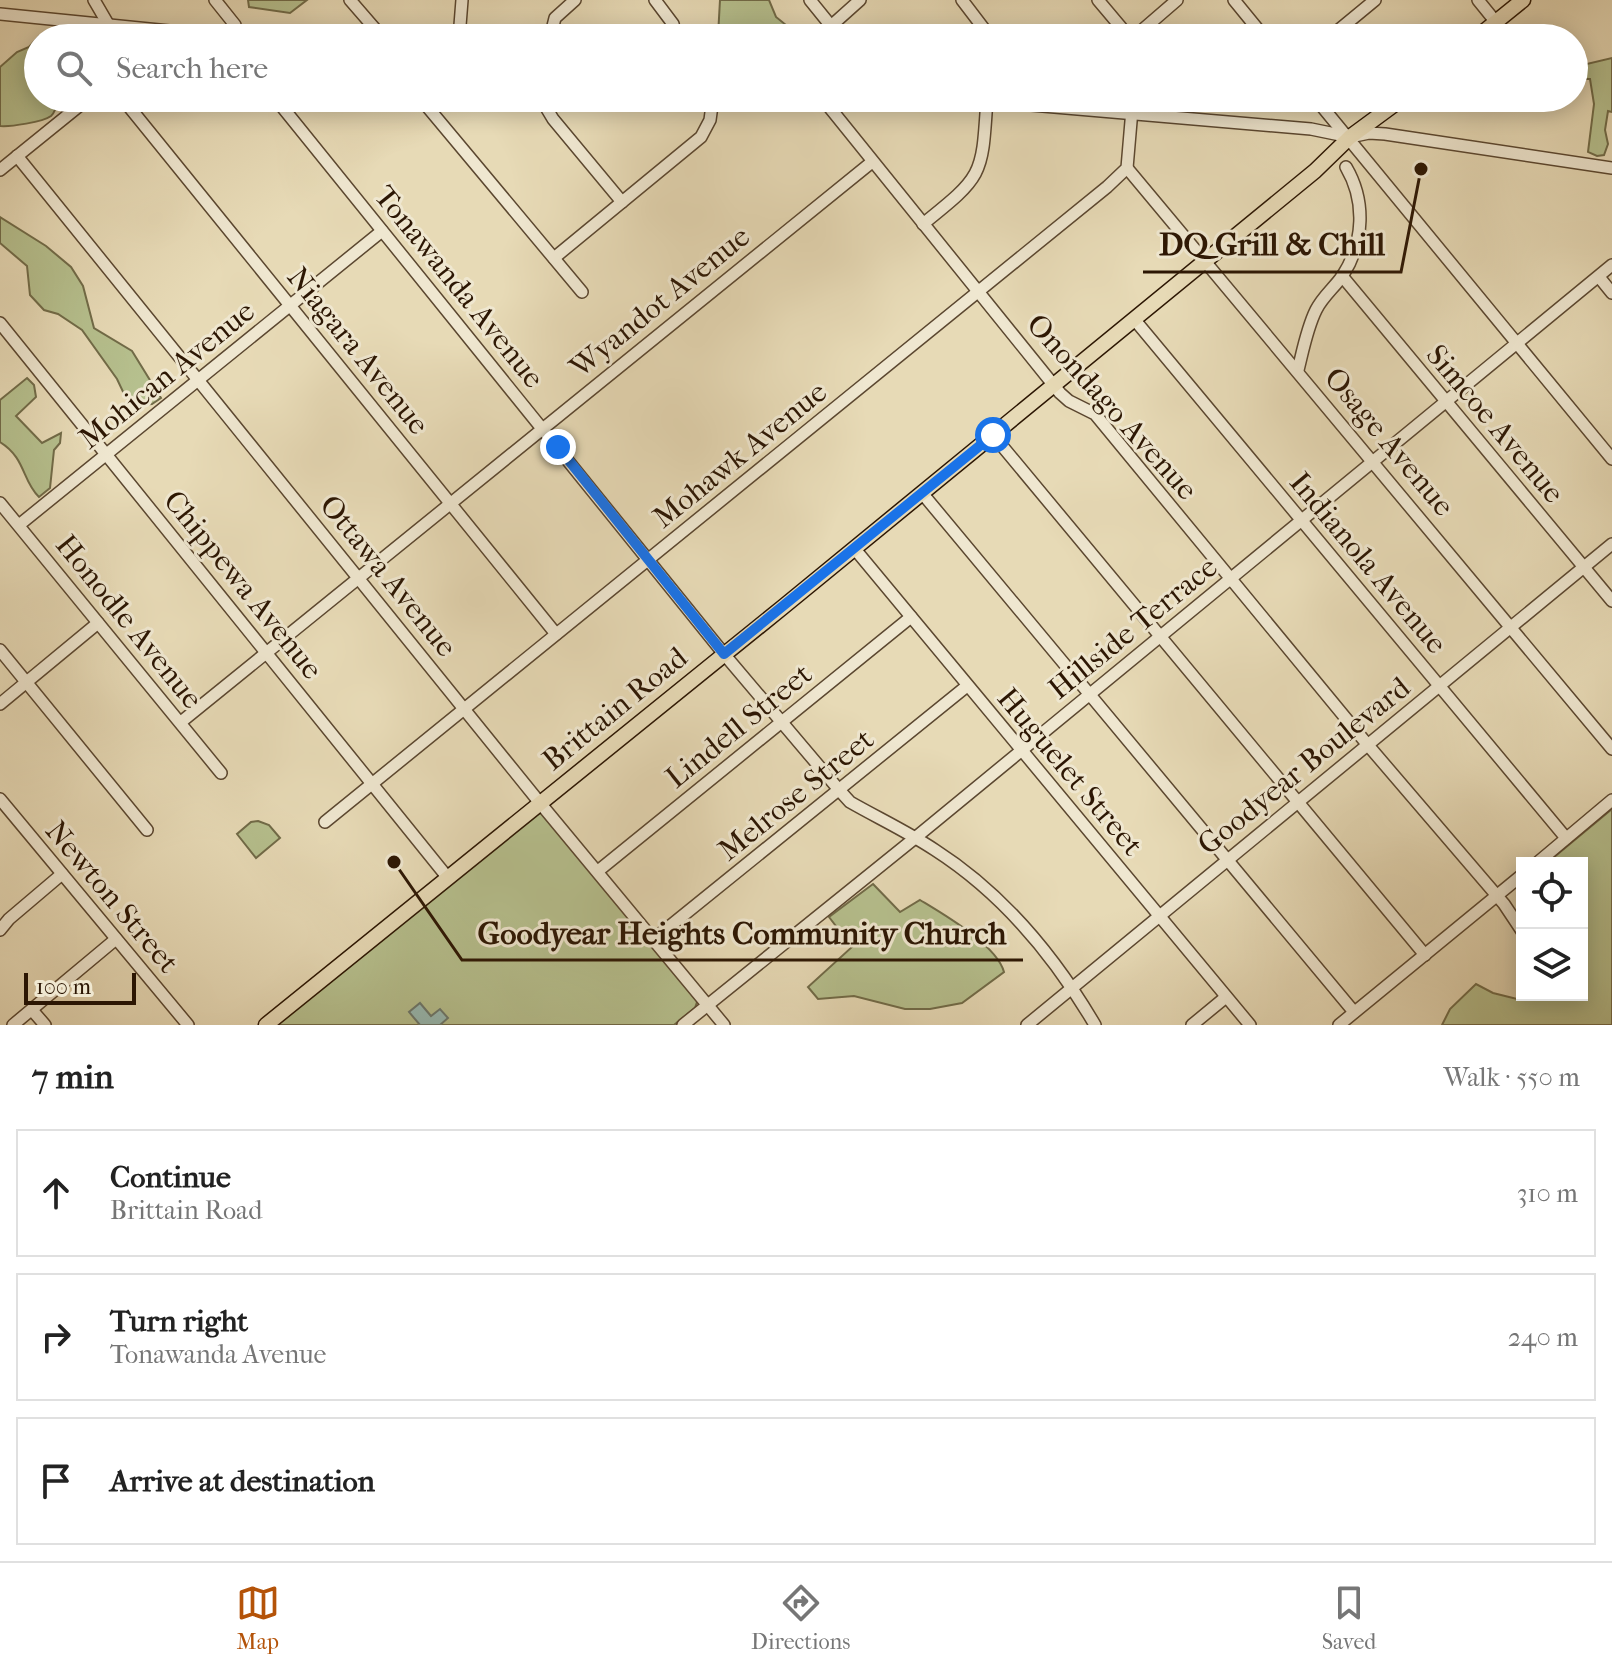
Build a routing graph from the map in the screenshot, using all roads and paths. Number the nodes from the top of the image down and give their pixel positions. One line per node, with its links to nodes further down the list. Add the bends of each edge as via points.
1 (94, 0): 20 (street)
2 (215, 0): 21 (street)
3 (350, 0): 22 (street)
4 (462, 0): 23 (street)
5 (575, 0): 24 (street)
6 (655, 0): 25 (street)
7 (810, 0): 26 (street)
8 (860, 0): 27 (street)
9 (962, 0): 28 (street)
10 (1098, 0): 29 (street)
11 (1177, 0): 30 (street)
12 (1234, 0): 31 (street)
13 (1375, 0): 32 (street)
14 (1478, 0): 18 (street)
15 (1523, 0): 18 (main road)
16 (0, 14): 17 (street)
17 (63, 21): 19 (street); 20 (street)
18 (1495, 21): 33 (main road)
19 (65, 24)
20 (108, 24)
21 (234, 24)
22 (371, 24)
23 (460, 24)
24 (554, 24)
25 (673, 24)
26 (829, 24)
27 (833, 24)
28 (980, 24)
29 (1119, 24)
30 (1149, 24)
31 (1254, 24)
32 (1346, 24)
33 (1492, 24)
34 (72, 112): 48 (street)
35 (133, 112): 65 (street, Niagara Avenue)
36 (286, 112): 56 (street, Tonawanda Avenue)
37 (432, 112): 57 (street)
38 (549, 112): 54 (street)
39 (711, 112): 54 (street, via 701,137)
40 (833, 112): 49 (street, Onondago Avenue)
41 (986, 112): 55 (street, via 979,170 965,190)
42 (1103, 112): 46 (street)
43 (1132, 112): 46 (street)
44 (1328, 112): 47 (street)
45 (1384, 112): 47 (main road, Brittain Road)
46 (1132, 115): 47 (street, via 1311,129); 51 (street)
47 (1350, 137): 52 (street, via 1385,134); 58 (main road, Brittain Road); 68 (street)
48 (17, 156): 53 (street); 70 (street, Ottawa Avenue)
49 (872, 162): 55 (street, Onondago Avenue); 73 (street, Wyandot Avenue)
50 (1346, 167): 60 (street, via 1361,223)
51 (1127, 168): 58 (street, Osage Avenue); 63 (street, Mohawk Avenue)
52 (1612, 168)
53 (0, 170)
54 (622, 202): 57 (street)
55 (923, 224): 63 (street, Onondago Avenue)
56 (382, 231): 65 (street, Mohican Avenue); 73 (street, Tonawanda Avenue)
57 (554, 258): 62 (street)
58 (1204, 261): 66 (main road, Brittain Road); 69 (street, Osage Avenue)
59 (1612, 265): 61 (street, Hillside Terrace)
60 (1342, 276): 69 (street, via 1316,310); 72 (street, Simcoe Avenue)
61 (1599, 277): 64 (street); 68 (street, Hillside Terrace)
62 (582, 292)
63 (978, 293): 71 (street, Onondago Avenue); 85 (street, Mohawk Avenue)
64 (1612, 293)
65 (290, 306): 70 (street, Mohican Avenue); 80 (street, Niagara Avenue)
66 (1134, 319): 71 (main road, Brittain Road); 81 (street, Indianola Avenue)
67 (0, 323): 75 (street, Chippewa Avenue)
68 (1517, 344): 72 (street, Hillside Terrace); 76 (street)
69 (1298, 370): 77 (street, Osage Avenue)
70 (199, 380): 75 (street, Mohican Avenue); 87 (street, Ottawa Avenue)
71 (1053, 385): 74 (main road, Brittain Road); 88 (street, Onondago Avenue, via 1069,401 1095,414)
72 (1446, 403): 77 (street, Hillside Terrace); 86 (street, Simcoe Avenue)
73 (542, 428): 80 (street, Wyandot Avenue); 85 (street, Tonawanda Avenue)
74 (993, 435): 78 (main road, Brittain Road); 94 (street)
75 (106, 455): 82 (street, Mohican Avenue); 96 (street, Chippewa Avenue)
76 (1612, 459)
77 (1374, 461): 81 (street, Hillside Terrace); 92 (street, Osage Avenue)
78 (922, 493): 84 (main road, Brittain Road); 101 (street)
79 (0, 503): 82 (street, Honodle Avenue)
80 (450, 503): 87 (street, Wyandot Avenue); 93 (street, Niagara Avenue)
81 (1302, 521): 88 (street, Hillside Terrace); 100 (street, Indianola Avenue)
82 (19, 525): 91 (street, Honodle Avenue)
83 (1612, 544): 86 (street, Goodyear Boulevard)
84 (854, 548): 90 (street, Huguelet Street); 97 (main road, Brittain Road)
85 (649, 560): 93 (street, Mohawk Avenue); 97 (street, Tonawanda Avenue)
86 (1584, 567): 89 (street, Simcoe Avenue); 92 (street, Goodyear Boulevard)
87 (358, 577): 96 (street, Wyandot Avenue); 103 (street, Ottawa Avenue)
88 (1231, 579): 94 (street, Hillside Terrace); 106 (street, Onondago Avenue)
89 (1612, 601)
90 (911, 617): 99 (street, Huguelet Street); 105 (street, Lindell Street)
91 (98, 623): 98 (street); 104 (street, Honodle Avenue)
92 (1512, 627): 100 (street, Goodyear Boulevard); 107 (street, Osage Avenue)
93 (556, 634): 103 (street, Mohawk Avenue)
94 (1161, 636): 101 (street, Hillside Terrace); 114 (street)
95 (0, 650): 98 (street)
96 (266, 652): 104 (street, Wyandot Avenue); 110 (street, Chippewa Avenue)
97 (724, 654): 105 (street, Tonawanda Avenue); 115 (main road, Brittain Road)
98 (26, 682): 102 (street); 118 (street)
99 (967, 686): 108 (street, Huguelet Street); 111 (street, Melrose Street)
100 (1440, 686): 106 (street, Goodyear Boulevard); 120 (street, Indianola Avenue)
101 (1089, 695): 108 (street, Hillside Terrace); 122 (street)
102 (0, 704)
103 (465, 709): 110 (street, Mohawk Avenue); 115 (street, Ottawa Avenue)
104 (181, 722): 109 (street, Honodle Avenue)
105 (782, 722): 111 (street, Tonawanda Avenue); 123 (street, Lindell Street)
106 (1367, 744): 114 (street, Goodyear Boulevard); 127 (street, Onondago Avenue)
107 (1612, 749)
108 (1021, 751): 119 (street, Hillside Terrace); 128 (street, Huguelet Street)
109 (221, 773)
110 (373, 784): 117 (street, Mohawk Avenue); 125 (street, Chippewa Avenue)
111 (840, 791): 119 (street, Tonawanda Avenue, via 850,802); 132 (street, Melrose Street)
112 (0, 799): 116 (street, Newton Street)
113 (1612, 800): 120 (street)
114 (1298, 802): 122 (street, Goodyear Boulevard); 133 (street)
115 (540, 803): 123 (street, Ottawa Avenue); 125 (main road, Brittain Road)
116 (4, 813): 124 (street, Newton Street)
117 (325, 822)
118 (147, 830)
119 (915, 838): 134 (street, Tonawanda Avenue, via 962,870 1010,913); 136 (street, Hillside Terrace)
120 (1566, 838): 121 (street)
121 (1544, 857)
122 (1227, 860): 128 (street, Goodyear Boulevard); 138 (street)
123 (598, 871): 132 (street, Ottawa Avenue)
124 (62, 874): 130 (street); 131 (street, Newton Street)
125 (448, 878): 142 (main road, Brittain Road)
126 (1516, 880): 127 (street)
127 (1496, 897): 129 (street, Onondago Avenue); 133 (street)
128 (1159, 916): 134 (street, Goodyear Boulevard); 135 (street, Huguelet Street)
129 (1520, 929)
130 (0, 930)
131 (116, 939): 137 (street); 141 (street, Newton Street)
132 (654, 939): 136 (street, Ottawa Avenue)
133 (1425, 955): 138 (street)
134 (1072, 987): 145 (street, Goodyear Boulevard); 146 (street, Tonawanda Avenue)
135 (1226, 997): 147 (street); 148 (street, Huguelet Street)
136 (707, 1005): 143 (street, Hillside Terrace); 144 (street, Ottawa Avenue)
137 (32, 1010): 139 (street); 140 (street)
138 (1354, 1012): 149 (street)
139 (13, 1025)
140 (45, 1025)
141 (188, 1025)
142 (266, 1025)
143 (683, 1025)
144 (724, 1025)
145 (1027, 1025)
146 (1095, 1025)
147 (1192, 1025)
148 (1250, 1025)
149 (1339, 1025)

